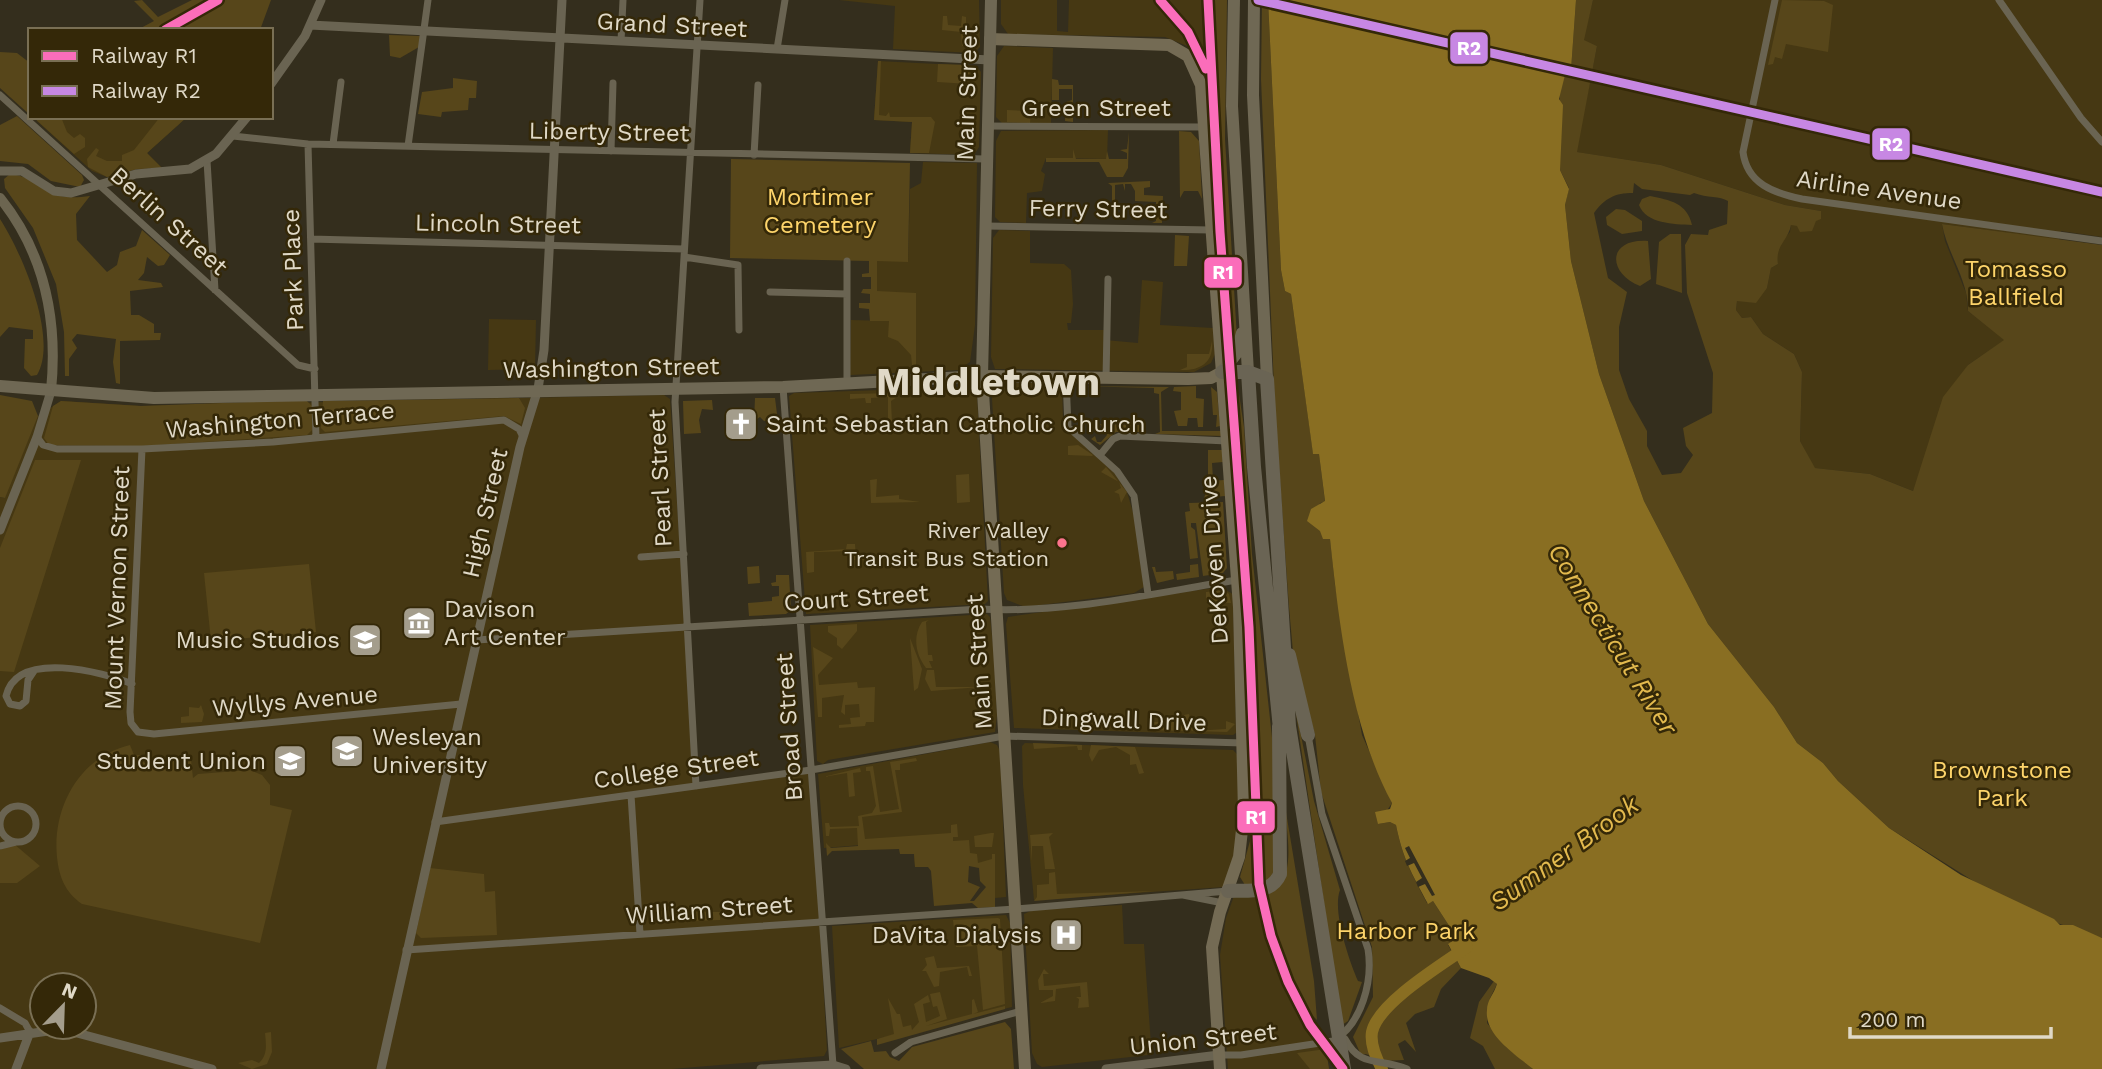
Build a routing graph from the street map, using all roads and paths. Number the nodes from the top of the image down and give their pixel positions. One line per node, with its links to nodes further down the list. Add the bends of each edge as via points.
1 (321, 0): 12 (street)
2 (428, 0): 13 (street)
3 (562, 0): 14 (street, High Street)
4 (623, 0): 16 (street)
5 (700, 0): 17 (street, Pearl Street)
6 (785, 0): 18 (street)
7 (991, 0): 15 (highway, Main Street)
8 (1234, 0): 53 (highway, via 1232,106)
9 (1254, 0): 61 (highway, via 1253,95)
10 (1775, 0): 45 (street, Airline Avenue, via 1744,152 1750,173 1760,184 1802,199)
11 (1999, 0): 29 (street)
12 (310, 25): 13 (street, Grand Street); 20 (street)
13 (424, 32): 14 (street, Grand Street); 32 (street)
14 (560, 38): 16 (street, Grand Street); 33 (street, High Street)
15 (990, 40): 19 (highway, Main Street); 27 (main road, DeKoven Drive, via 1161,44 1182,51 1194,64 1201,85)
16 (621, 41): 17 (street, Grand Street)
17 (696, 46): 18 (street, Grand Street); 35 (street, Pearl Street)
18 (777, 49): 19 (street, Grand Street)
19 (990, 60): 26 (highway, Main Street)
20 (273, 81)
21 (341, 82): 31 (street)
22 (613, 83): 34 (street)
23 (758, 85): 36 (street)
24 (0, 94): 40 (street, Berlin Street)
25 (246, 119): 28 (street)
26 (987, 126): 27 (street, Green Street); 37 (highway, Main Street)
27 (1206, 127): 43 (main road, DeKoven Drive)
28 (233, 136): 30 (street, Liberty Street); 38 (street)
29 (2102, 142)
30 (308, 144): 31 (street, Liberty Street); 44 (street, Park Place)
31 (332, 144): 32 (street, Liberty Street)
32 (408, 146): 33 (street, Liberty Street)
33 (555, 150): 34 (street, Liberty Street); 46 (street, High Street)
34 (611, 151): 35 (street, Liberty Street)
35 (690, 154): 36 (street, Liberty Street); 47 (street, Pearl Street)
36 (754, 155): 37 (street, Liberty Street)
37 (986, 159): 42 (highway, Main Street)
38 (207, 161): 40 (street, via 190,169 136,174); 50 (street)
39 (0, 171): 40 (street, via 22,172 62,193)
40 (100, 185): 50 (street, Berlin Street)
41 (0, 198): 67 (main road, via 24,234 47,293 54,337)
42 (984, 226): 43 (street, Ferry Street); 58 (highway, Main Street)
43 (1211, 230): 56 (main road, DeKoven Drive)
44 (311, 239): 46 (street, Lincoln Street); 55 (street, Park Place)
45 (2102, 241)
46 (549, 245): 47 (street, Lincoln Street); 66 (street, High Street)
47 (684, 253): 54 (street, Lincoln Street, via 738,265); 65 (street, Pearl Street)
48 (847, 261): 52 (street)
49 (1108, 279): 60 (street)
50 (215, 289): 55 (street, Berlin Street, via 298,365)
51 (771, 292): 52 (street)
52 (847, 294): 62 (street)
53 (1245, 323): 56 (highway, via 1236,354); 57 (highway)
54 (739, 330)
55 (315, 369): 68 (street, Park Place)
56 (1222, 372): 57 (highway); 60 (main road, Washington Street, via 1202,379); 69 (highway); 73 (main road, DeKoven Drive)
57 (1248, 372): 61 (highway); 69 (highway)
58 (982, 376): 59 (main road, Washington Street); 62 (highway, Washington Street); 81 (main road, Main Street)
59 (1066, 378): 60 (main road, Washington Street); 75 (street, via 1068,427)
60 (1106, 379)
61 (1267, 379): 84 (highway)
62 (846, 384): 64 (highway, Washington Street)
63 (0, 386): 67 (highway, Washington Street)
64 (783, 387): 65 (highway, Washington Street); 82 (street, Broad Street)
65 (676, 388): 66 (highway, Washington Street); 77 (street, Pearl Street)
66 (538, 390): 68 (highway, Washington Street); 71 (street, High Street)
67 (51, 391): 68 (highway, Washington Street, via 154,398); 70 (street)
68 (315, 394): 72 (street, Park Place)
69 (1250, 401): 89 (highway)
70 (37, 437): 74 (street, Washington Terrace, via 43,445 57,449); 76 (street)
71 (523, 437): 72 (street, Washington Terrace, via 516,426 504,420); 85 (street, High Street)
72 (316, 438): 74 (street, Washington Terrace)
73 (1227, 442): 75 (street, via 1120,436); 79 (main road, DeKoven Drive)
74 (142, 449): 87 (street, Mount Vernon Street)
75 (1100, 455): 80 (street, via 1121,475 1135,499)
76 (0, 530)
77 (684, 554): 78 (street); 83 (street, Pearl Street)
78 (640, 557)
79 (1237, 580): 80 (street, Court Street); 93 (main road, DeKoven Drive)
80 (1149, 594): 81 (street, Court Street, via 1060,608)
81 (996, 610): 82 (street, Court Street); 92 (main road, Main Street)
82 (800, 621): 83 (street, Court Street); 94 (street, Broad Street)
83 (688, 628): 85 (street, Court Street); 95 (street, Pearl Street)
84 (1283, 634): 91 (highway); 109 (highway, via 1292,751)
85 (476, 640): 88 (street, High Street)
86 (34, 671): 86 (street, via 10,685 6,695 10,704 20,706 26,701 27,680); 87 (street, via 80,668)
87 (132, 684): 90 (street, Mount Vernon Street, via 130,718)
88 (461, 704): 90 (street, Wyllys Avenue, via 153,734); 98 (street, High Street)
89 (1279, 726): 102 (highway, via 1280,874 1265,889); 109 (highway)
90 (134, 728)
91 (1308, 735): 109 (street, via 1318,800 1369,958 1364,998)
92 (1004, 736): 93 (street, Dingwall Drive); 94 (street, College Street); 103 (main road, Main Street)
93 (1243, 743): 102 (main road, DeKoven Drive, via 1243,835)
94 (811, 770): 95 (street, College Street); 104 (street, Broad Street)
95 (696, 786): 96 (street, College Street)
96 (631, 795): 98 (street, College Street); 105 (street)
97 (1, 819): 99 (street, via 3,834); 99 (street, via 14,807 33,814 36,825 32,835)
98 (435, 822): 106 (street, High Street)
99 (17, 842): 100 (street)
100 (0, 846)
101 (1182, 895): 102 (street, William Street); 102 (street, via 1190,899); 103 (street, William Street)
102 (1225, 897): 116 (main road, DeKoven Drive, via 1212,954)
103 (1015, 909): 104 (street, William Street); 108 (main road, Main Street)
104 (823, 922): 105 (street, William Street); 117 (street, Broad Street)
105 (640, 934): 106 (street, William Street)
106 (406, 950): 120 (street, High Street)
107 (0, 1008): 110 (street)
108 (1021, 1011): 115 (street, via 911,1042); 123 (main road, Main Street)
109 (1335, 1028): 116 (street, Union Street, via 1325,1044); 126 (highway); 127 (highway); 128 (street, via 1363,1062)
110 (28, 1029)
111 (28, 1032): 114 (street)
112 (28, 1037): 118 (street)
113 (98, 1037): 119 (street)
114 (0, 1038)
115 (895, 1053)
116 (1219, 1055): 124 (street, Union Street); 125 (main road, DeKoven Drive)
117 (834, 1065): 121 (street); 122 (street)
118 (16, 1069)
119 (212, 1069)
120 (380, 1069)
121 (761, 1069)
122 (846, 1069)
123 (1025, 1069)
124 (1106, 1069)
125 (1220, 1069)
126 (1334, 1069)
127 (1344, 1069)
128 (1407, 1069)

